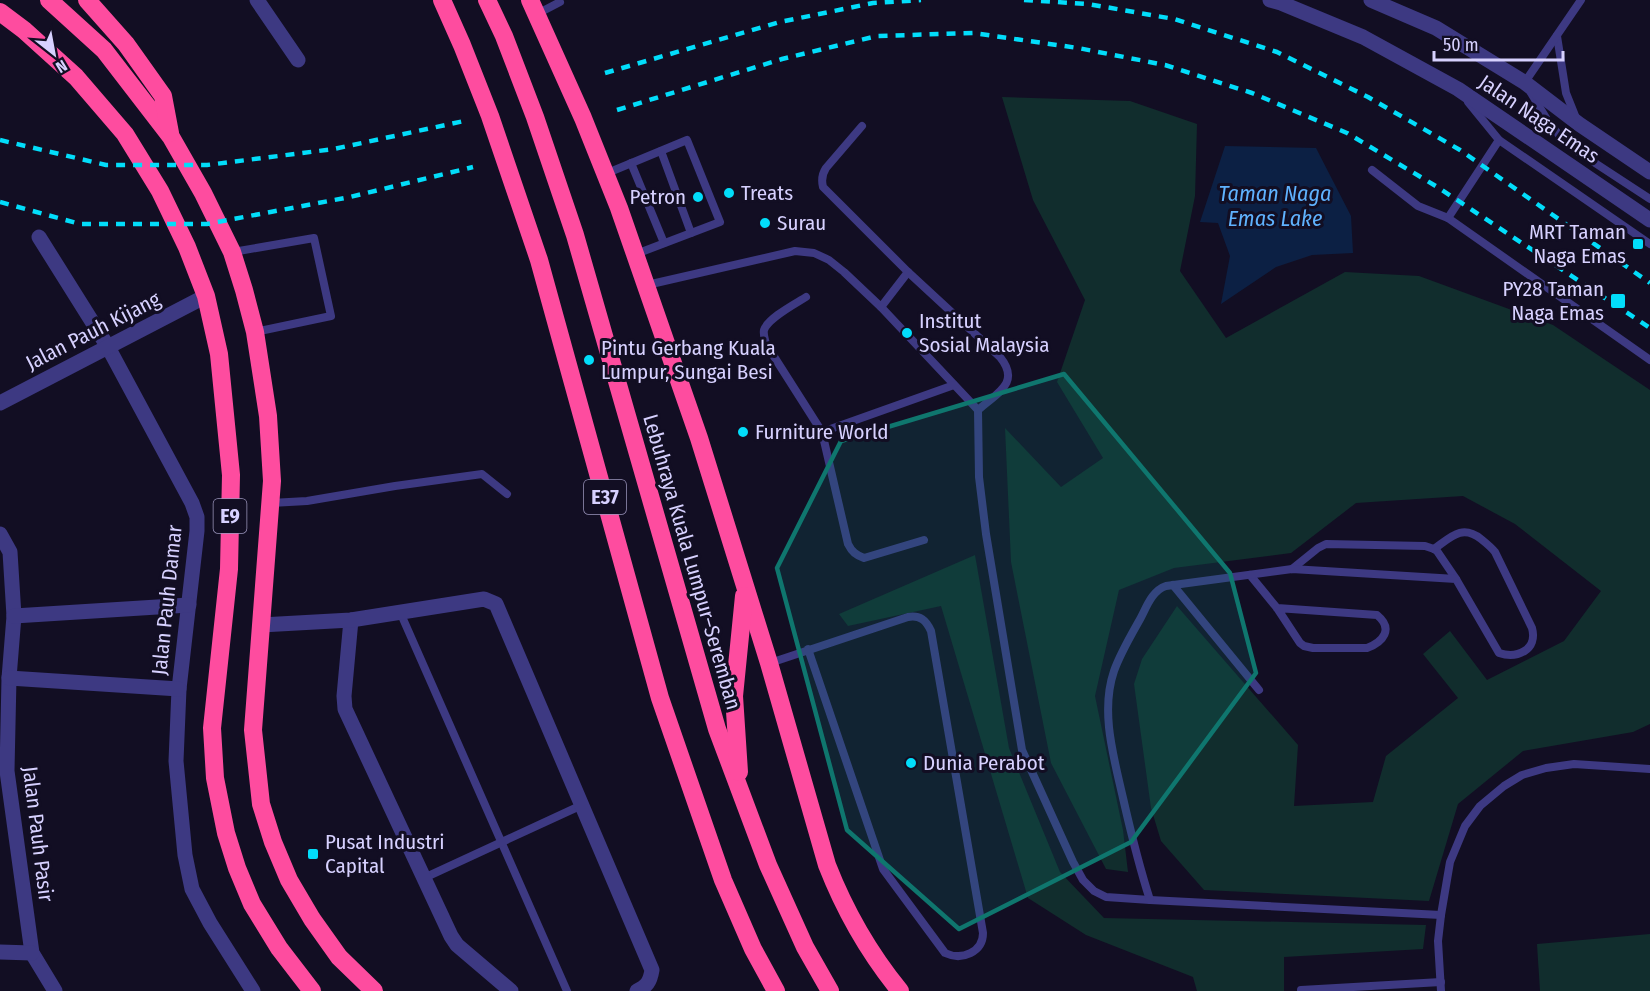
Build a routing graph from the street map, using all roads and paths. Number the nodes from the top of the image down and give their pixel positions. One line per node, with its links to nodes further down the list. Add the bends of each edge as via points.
1 (49, 0): 18 (highway, E9, via 104,50)
2 (87, 0): 18 (highway, via 126,44 163,96)
3 (257, 0): 13 (street)
4 (442, 0): 87 (highway, E37, via 490,116 539,260 660,698 723,880 753,950)
5 (487, 0): 70 (highway, Lebuhraya Kuala Lumpur–Seremban / E37, via 535,117 575,235 717,729)
6 (1270, 0): 15 (street, Jalan Naga Emas, via 1363,37)
7 (1371, 0): 14 (street, Jalan Naga Emas, via 1436,28)
8 (1581, 0): 12 (lane)
9 (560, 2): 10 (lane)
10 (533, 7): 26 (highway)
11 (0, 12): 38 (highway, E9, via 76,77 125,134 160,191)
12 (1557, 36): 14 (lane); 16 (lane, via 1566,93)
13 (298, 60)
14 (1524, 82): 16 (street, Jalan Naga Emas); 27 (lane, via 1566,144)
15 (1458, 89): 19 (lane); 29 (street, Jalan Naga Emas)
16 (1579, 124): 21 (street, Jalan Naga Emas)
17 (862, 126): 36 (lane, via 822,173 823,187)
18 (171, 137): 34 (highway, E9)
19 (1498, 140): 28 (lane); 33 (lane)
20 (661, 151): 22 (lane); 30 (lane); 30 (lane, via 687,140 720,222)
21 (1633, 159): 23 (lane); 25 (street, Jalan Naga Emas)
22 (631, 163): 26 (lane); 32 (lane)
23 (1650, 165)
24 (1372, 170): 28 (lane, via 1418,206)
25 (1650, 172)
26 (605, 174): 35 (highway)
27 (1650, 199)
28 (1448, 218): 43 (lane)
29 (1650, 220)
30 (691, 233): 32 (lane)
31 (39, 237): 42 (street, Jalan Pauh Damar)
32 (664, 243): 35 (lane)
33 (1650, 244)
34 (232, 252): 41 (highway, E9); 41 (lane, via 314,238 331,316)
35 (636, 254): 37 (highway)
36 (908, 272): 40 (lane); 46 (lane, via 1007,365 1010,373 1004,387)
37 (647, 285): 40 (lane, via 795,251 829,260); 57 (highway, via 699,438)
38 (206, 296): 42 (street, Jalan Pauh Kijang); 82 (highway, E9, via 219,354 231,475 230,569 212,728 215,778 226,832 252,904)
39 (806, 297): 47 (lane, via 767,324 764,337)
40 (880, 307): 44 (lane)
41 (255, 332): 49 (highway, E9, via 268,416)
42 (108, 347): 45 (street, Jalan Pauh Kijang); 58 (street, Jalan Pauh Damar, via 197,517)
43 (1650, 360)
44 (954, 385): 46 (lane); 47 (lane)
45 (0, 403)
46 (978, 410): 74 (lane, via 979,477 986,534 1022,750 1083,880 1106,897)
47 (822, 432): 51 (lane, via 851,550 864,558)
48 (507, 494): 49 (lane, via 482,474)
49 (271, 503): 63 (highway, E9)
50 (0, 534): 61 (street, Jalan Pauh Pasir, via 10,552)
51 (924, 540)
52 (1434, 549): 53 (lane, via 1326,544); 55 (lane); 55 (lane, via 1455,534 1466,532 1490,546 1532,628 1530,647 1513,656 1499,653)
53 (1292, 569): 54 (lane); 55 (lane)
54 (1250, 575): 56 (lane); 59 (lane)
55 (1455, 579)
56 (1173, 585): 68 (lane); 74 (lane, via 1162,587 1153,596 1113,672 1108,699 1112,750)
57 (744, 589): 65 (highway); 70 (highway, via 734,696)
58 (189, 605): 61 (street); 67 (street, Jalan Pauh Damar)
59 (1277, 608): 59 (lane, via 1300,643 1308,647 1367,648 1385,634 1385,625 1377,615)
60 (400, 612): 62 (street); 71 (street, via 484,599 496,604); 72 (lane)
61 (14, 616): 66 (street, Jalan Pauh Pasir)
62 (351, 620): 63 (street); 73 (street, via 345,709)
63 (261, 625): 83 (highway, E9, via 253,730 261,804 289,880 312,919 339,957)
64 (808, 649): 64 (lane, via 884,872 945,953 955,956 976,950 981,946 983,933 928,624 915,616 908,617); 65 (lane)
65 (769, 663): 89 (highway, via 827,865 857,930)
66 (9, 678): 67 (street); 77 (street, Jalan Pauh Pasir, via 7,771)
67 (179, 689): 81 (street, Jalan Pauh Damar, via 176,761 192,889)
68 (1259, 690)
69 (1650, 769): 75 (lane, via 1574,764 1530,773 1504,786 1480,806 1465,826 1450,862)
70 (741, 796): 88 (highway, Lebuhraya Kuala Lumpur–Seremban / E37, via 805,947)
71 (582, 805): 72 (lane); 86 (street, via 652,970 651,980)
72 (501, 842): 73 (lane); 85 (lane)
73 (424, 878): 84 (street, via 457,945)
74 (1150, 900): 75 (lane)
75 (1441, 915): 78 (lane)
76 (0, 952): 77 (street)
77 (32, 953): 80 (street, Jalan Pauh Pasir)
78 (1441, 982): 79 (lane); 90 (lane)
79 (1301, 990)
80 (55, 991)
81 (253, 991)
82 (312, 991)
83 (374, 991)
84 (511, 991)
85 (567, 991)
86 (637, 991)
87 (776, 991)
88 (830, 991)
89 (900, 991)
90 (1441, 991)

